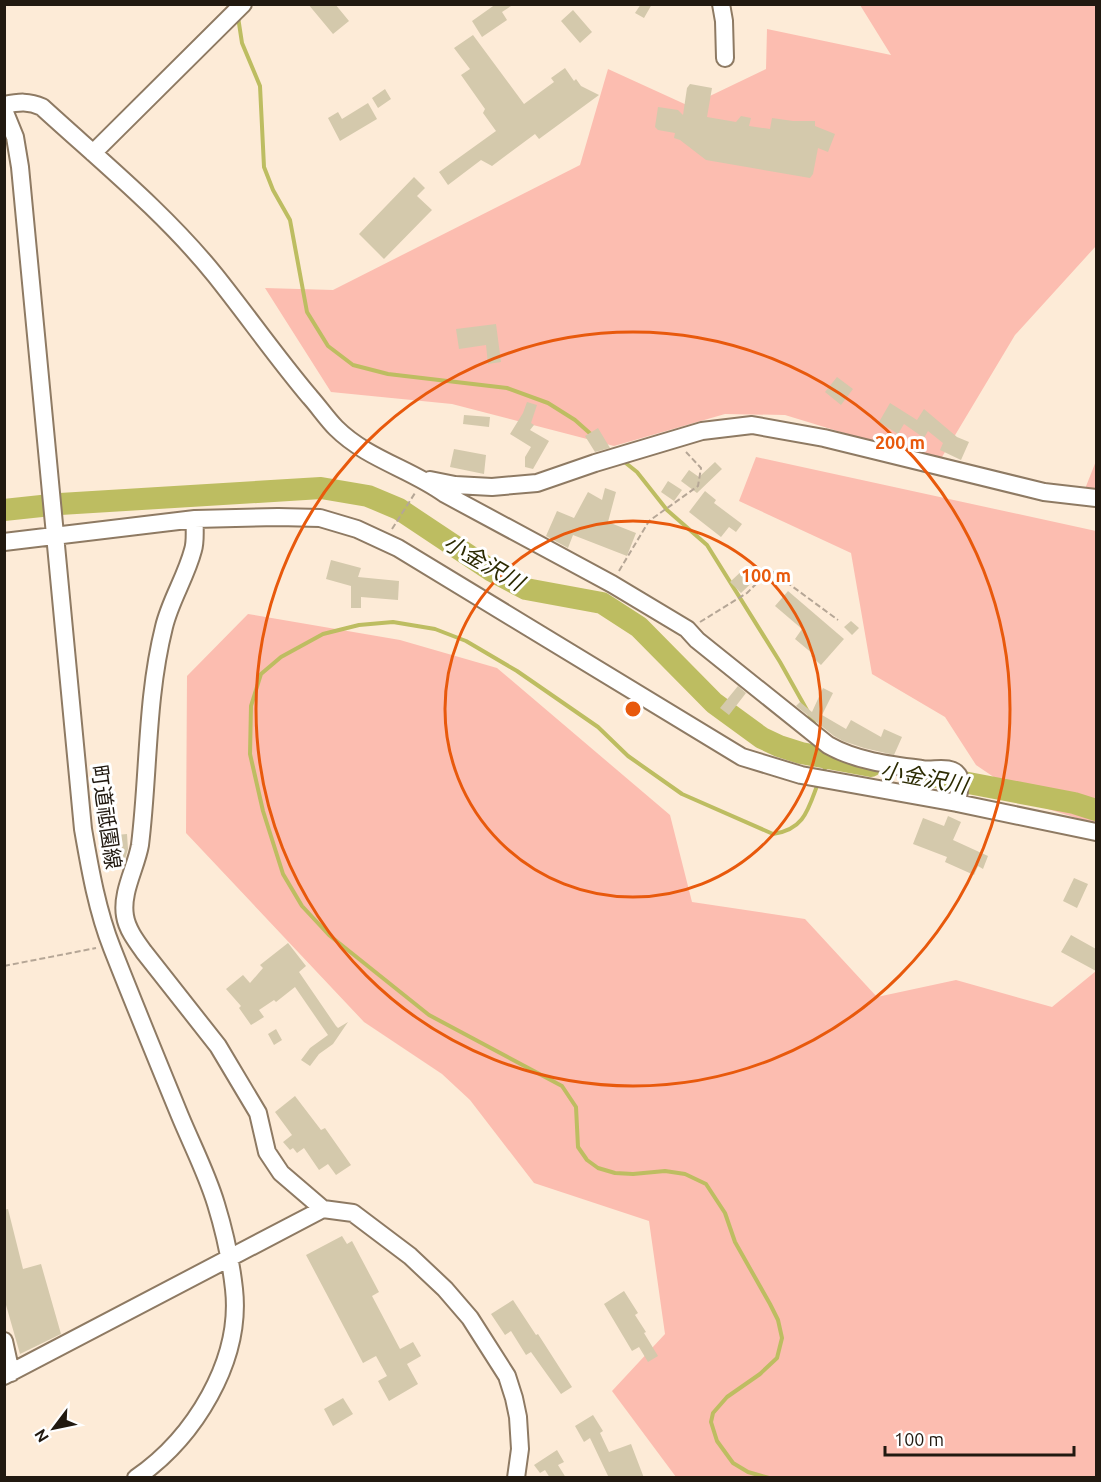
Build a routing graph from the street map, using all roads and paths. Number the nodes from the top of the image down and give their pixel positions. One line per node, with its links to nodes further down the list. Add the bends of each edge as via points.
1 (243, 4): 6 (street)
2 (721, 4): 3 (street)
3 (725, 58)
4 (4, 105): 6 (street, via 32,102 42,107)
5 (4, 110): 13 (street, 町道祗園線, via 15,137 20,167)
6 (93, 153): 8 (street, via 178,232 337,429 364,450)
7 (671, 440): 8 (street, via 537,483 492,487); 9 (street, via 712,430 752,426 774,429 1044,492); 15 (path, via 701,468 698,486 649,520)
8 (425, 480): 15 (street)
9 (1096, 498)
10 (410, 501): 12 (path)
11 (195, 519): 13 (street); 18 (street, via 320,518 357,529 398,548 742,757 801,775); 22 (street, via 194,548 164,625 154,672 143,820 138,855 124,899 125,916 133,938 223,1056 258,1113 267,1152 281,1173)
12 (394, 526)
13 (54, 535): 14 (street); 20 (street, 町道祗園線, via 83,829)
14 (4, 542)
15 (612, 584): 17 (street)
16 (838, 620): 17 (path, via 770,570 747,593)
17 (687, 630): 18 (street, via 828,745 846,755 957,773)
18 (957, 803): 19 (street)
19 (1096, 832)
20 (110, 945): 21 (path); 23 (street, 町道祗園線, via 216,1204)
21 (4, 966)
22 (323, 1209): 23 (street); 27 (street, via 353,1213 410,1256 470,1318 507,1376 514,1398 520,1449)
23 (228, 1259): 25 (street); 26 (street, 町道祗園線, via 234,1321 224,1365 206,1405 182,1436)
24 (4, 1341): 25 (street)
25 (8, 1375)
26 (136, 1478)
27 (516, 1478)

